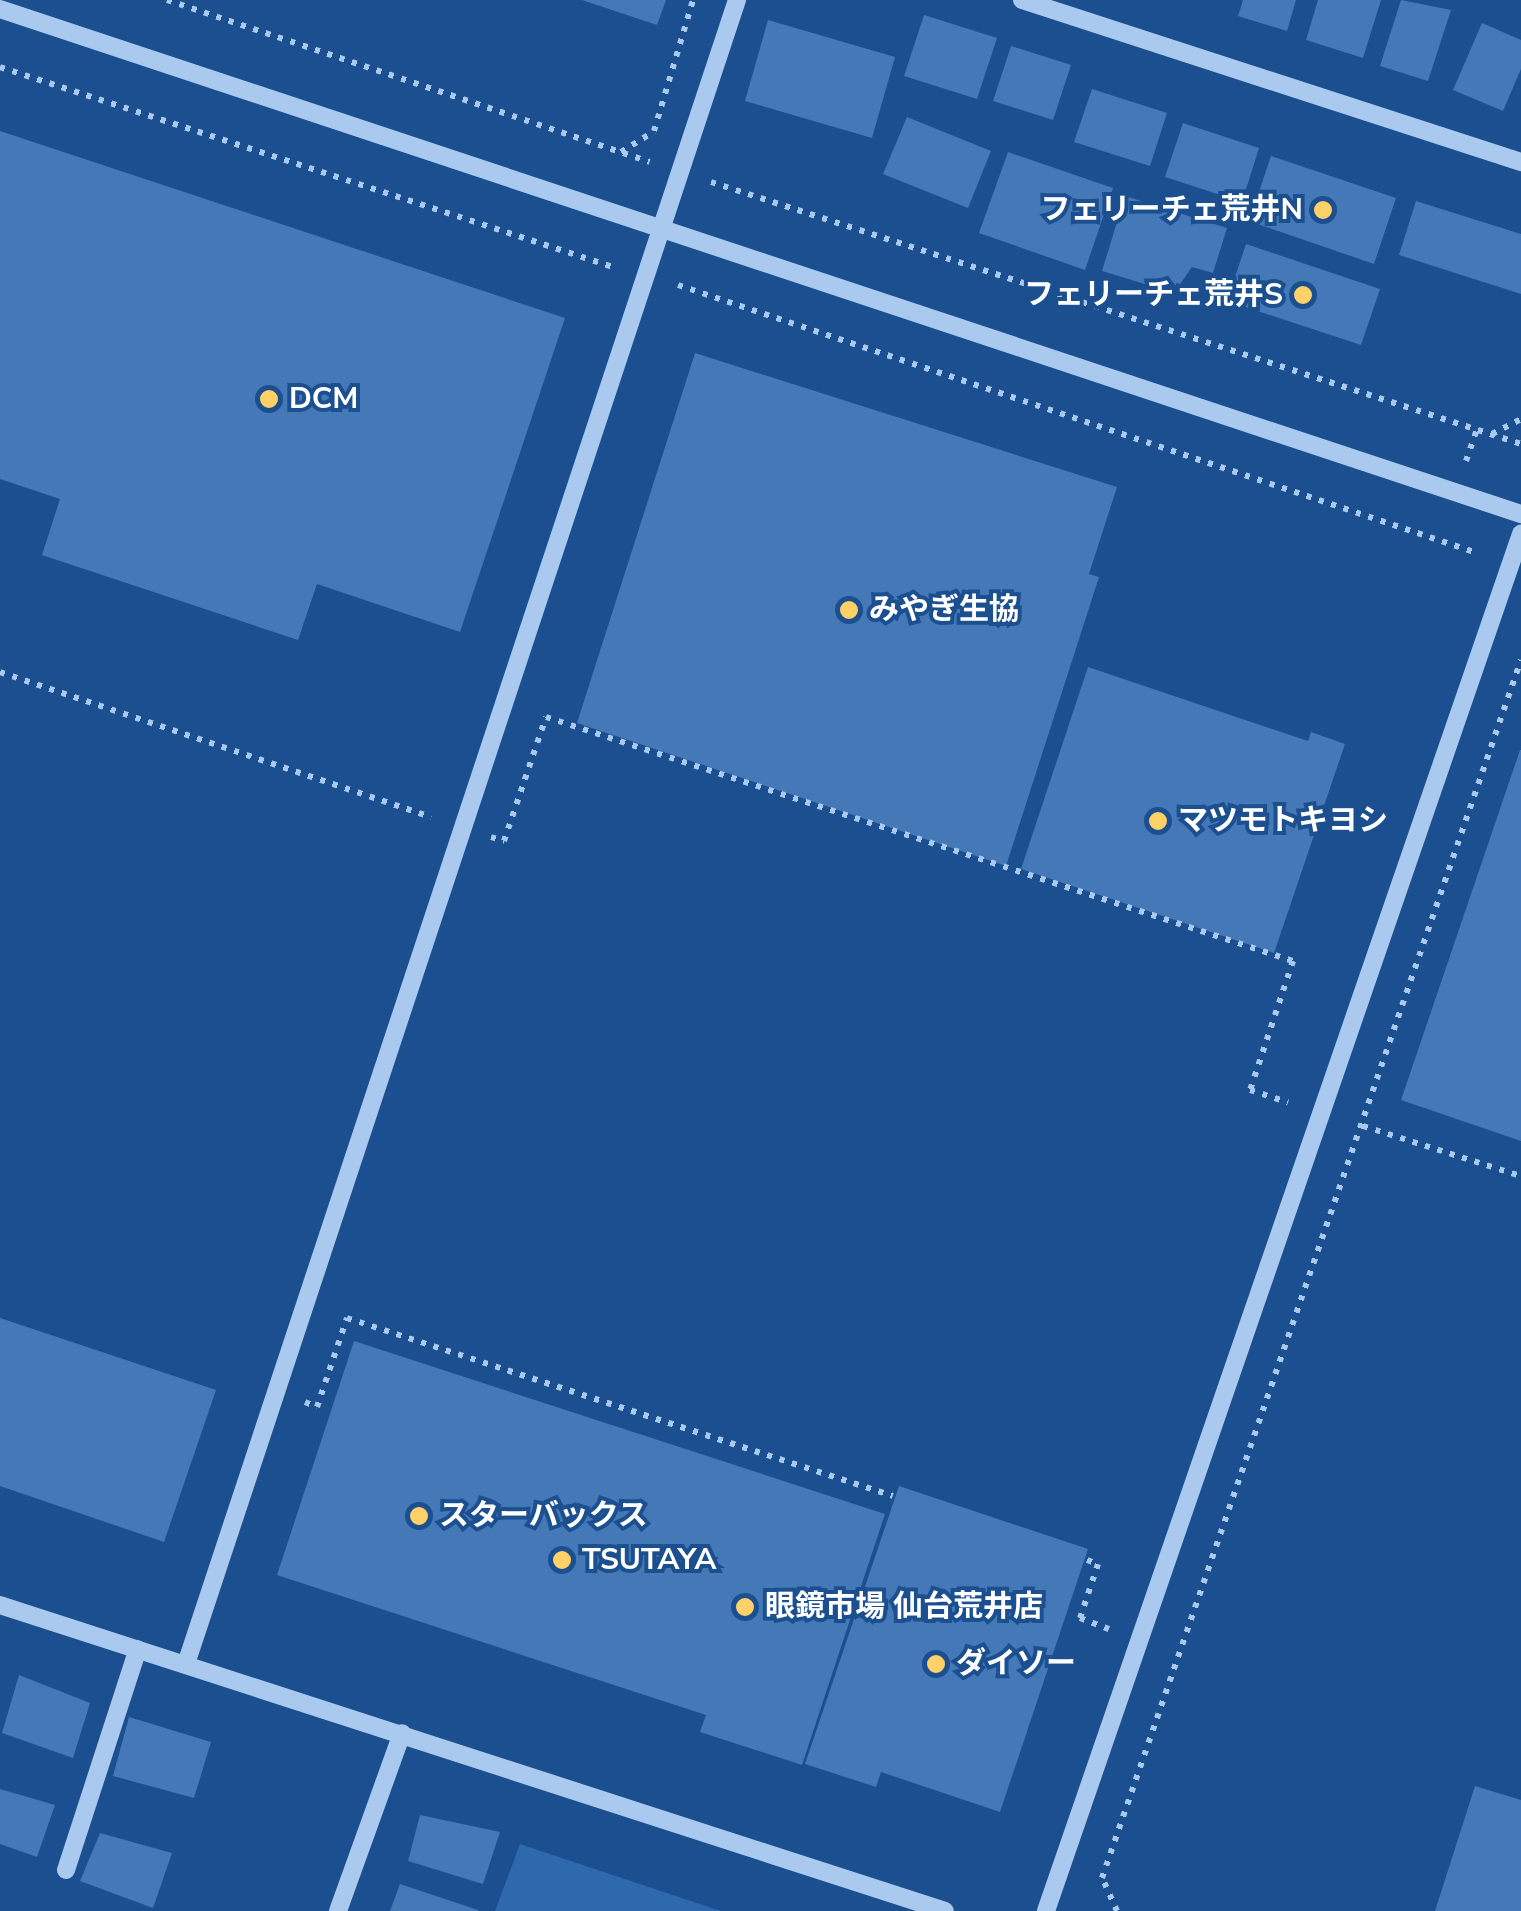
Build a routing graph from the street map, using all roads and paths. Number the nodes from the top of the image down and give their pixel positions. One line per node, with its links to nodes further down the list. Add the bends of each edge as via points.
1 (168, 0): 7 (path)
2 (693, 0): 7 (path, via 654,130)
3 (737, 0): 11 (street)
4 (1022, 0): 8 (street)
5 (0, 9): 11 (street)
6 (0, 67): 12 (path)
7 (621, 152): 9 (path)
8 (1521, 162)
9 (650, 163)
10 (705, 180): 15 (path)
11 (663, 224): 19 (street); 37 (street)
12 (614, 268)
13 (678, 286): 22 (path)
14 (1521, 419): 16 (path)
15 (1476, 430): 16 (path); 18 (path)
16 (1491, 434): 17 (path)
17 (1521, 444)
18 (1466, 461)
19 (1521, 514)
20 (1444, 529): 22 (path)
21 (1521, 534): 42 (street)
22 (1440, 541): 23 (path)
23 (1474, 552)
24 (1521, 660): 29 (path)
25 (0, 672): 26 (path)
26 (431, 818)
27 (485, 834): 28 (path, via 504,841 546,717 1293,961 1250,1090)
28 (1288, 1102)
29 (1363, 1126): 30 (path); 43 (path, via 1102,1878)
30 (1521, 1176)
31 (299, 1400): 32 (path, via 317,1407 347,1318)
32 (893, 1496)
33 (1087, 1560): 35 (path, via 1098,1564 1080,1618)
34 (0, 1605): 36 (street)
35 (1109, 1628)
36 (138, 1649): 37 (street); 39 (street)
37 (186, 1664): 38 (street)
38 (402, 1734): 40 (street); 41 (street)
39 (66, 1870)
40 (338, 1911)
41 (945, 1911)
42 (1046, 1911)
43 (1116, 1911)

